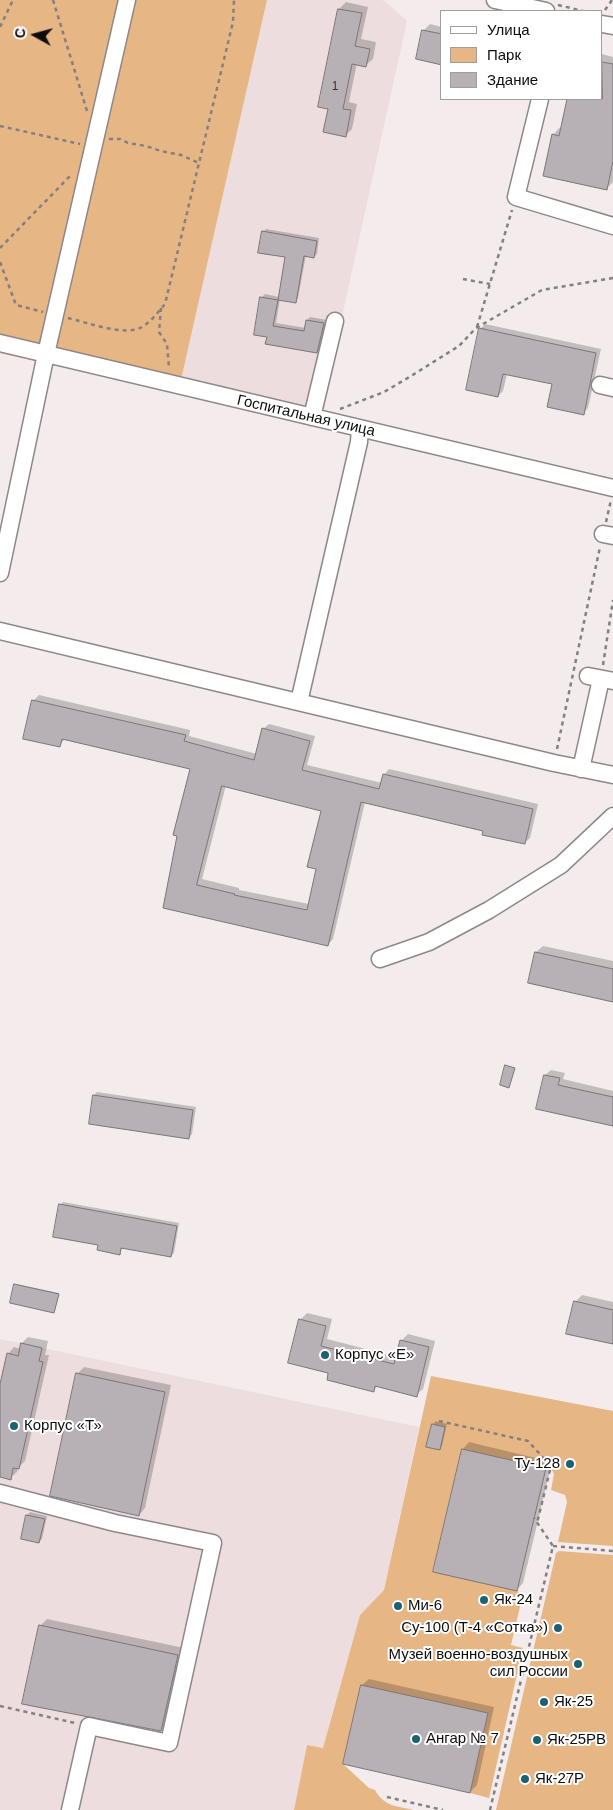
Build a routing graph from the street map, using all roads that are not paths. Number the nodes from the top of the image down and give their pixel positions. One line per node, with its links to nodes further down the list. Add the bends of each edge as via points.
1 (127, 0): 8 (street)
2 (495, 0): 3 (street)
3 (541, 10)
4 (540, 100): 5 (street, via 516,197)
5 (613, 226)
6 (335, 321): 9 (street)
7 (0, 343): 8 (street, Госпитальная улица)
8 (45, 359): 9 (street, Госпитальная улица); 12 (street)
9 (312, 417): 10 (street, Госпитальная улица)
10 (360, 428): 11 (street, Госпитальная улица); 15 (street)
11 (612, 493)
12 (0, 573)
13 (0, 630): 15 (street)
14 (601, 679): 16 (street)
15 (299, 702): 16 (street)
16 (581, 769): 17 (street)
17 (613, 775)
18 (613, 816): 19 (street, via 561,865 489,910 429,942)
19 (380, 959)
20 (0, 1493): 21 (street, via 115,1523 213,1543 169,1743 89,1726)
21 (70, 1810)

